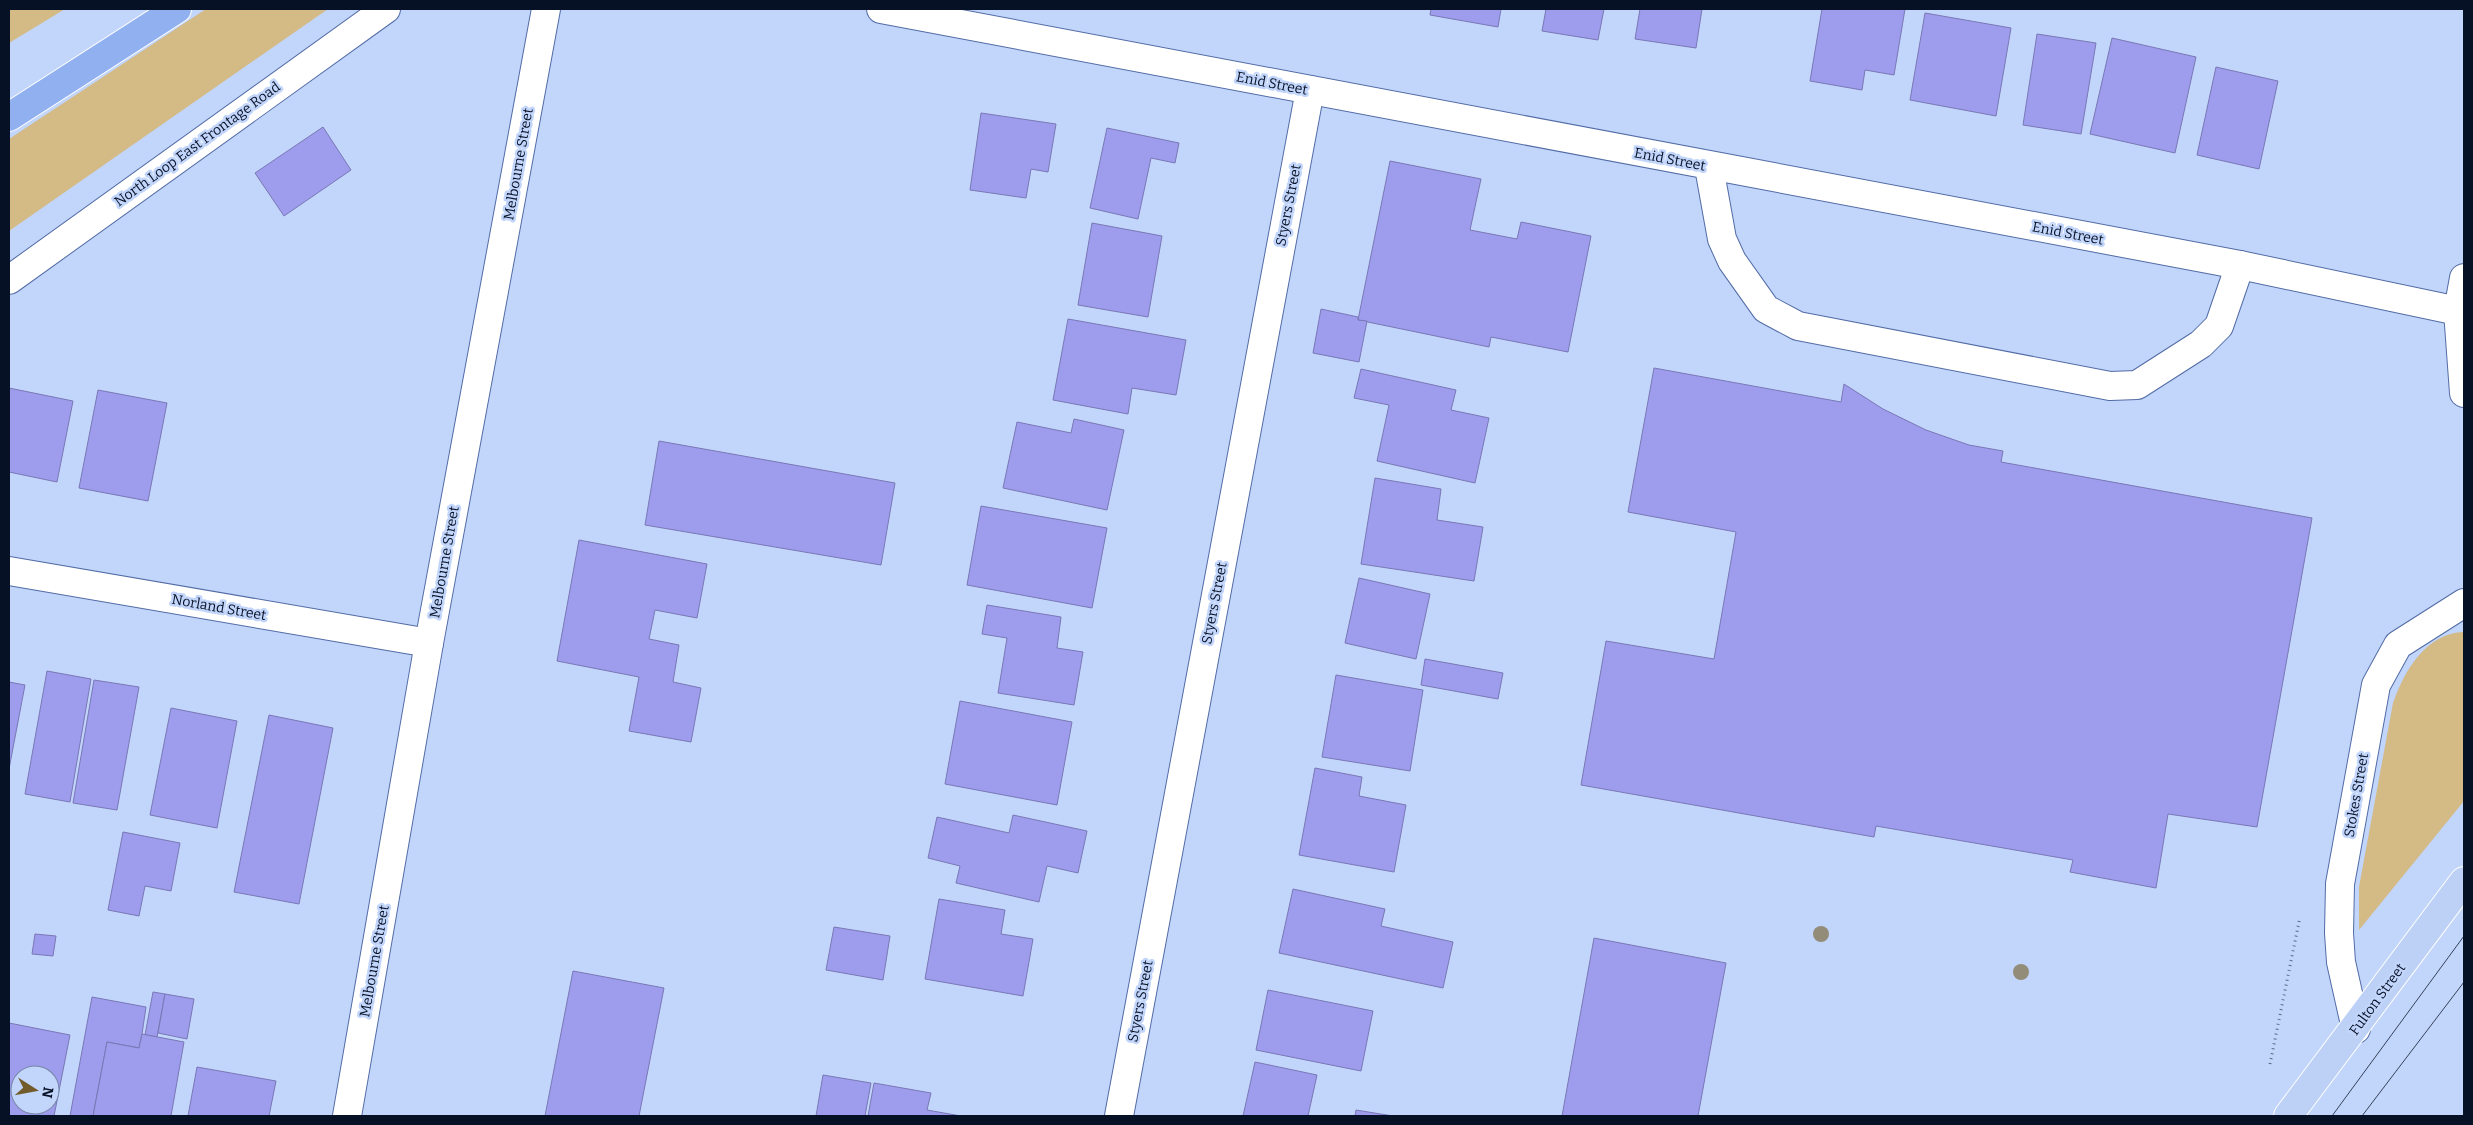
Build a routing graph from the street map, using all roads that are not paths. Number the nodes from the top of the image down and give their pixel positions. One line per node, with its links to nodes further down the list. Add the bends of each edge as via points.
1 (177, 9): 6 (highway)
2 (386, 9): 10 (street, North Loop East Frontage Road)
3 (546, 9): 15 (street, Melbourne Street)
4 (881, 9): 5 (street, Enid Street)
5 (1310, 90): 7 (street, Enid Street); 19 (street, Styers Street)
6 (9, 118)
7 (1709, 166): 8 (street, Enid Street); 8 (street, via 1722,239 1732,262 1766,309 1798,326 2110,386 2137,385 2201,344 2219,326)
8 (2240, 265): 11 (street, Enid Street)
9 (2464, 278): 11 (street)
10 (9, 280)
11 (2458, 311): 12 (street)
12 (2464, 393)
13 (9, 571): 15 (street, Norland Street)
14 (2464, 603): 17 (street, Stokes Street, via 2398,645 2376,684 2340,884 2341,962)
15 (429, 643): 18 (street, Melbourne Street)
16 (2464, 881): 17 (main road, Fulton Street)
17 (2356, 1029): 20 (main road, Fulton Street)
18 (347, 1116)
19 (1119, 1116)
20 (2288, 1116)

